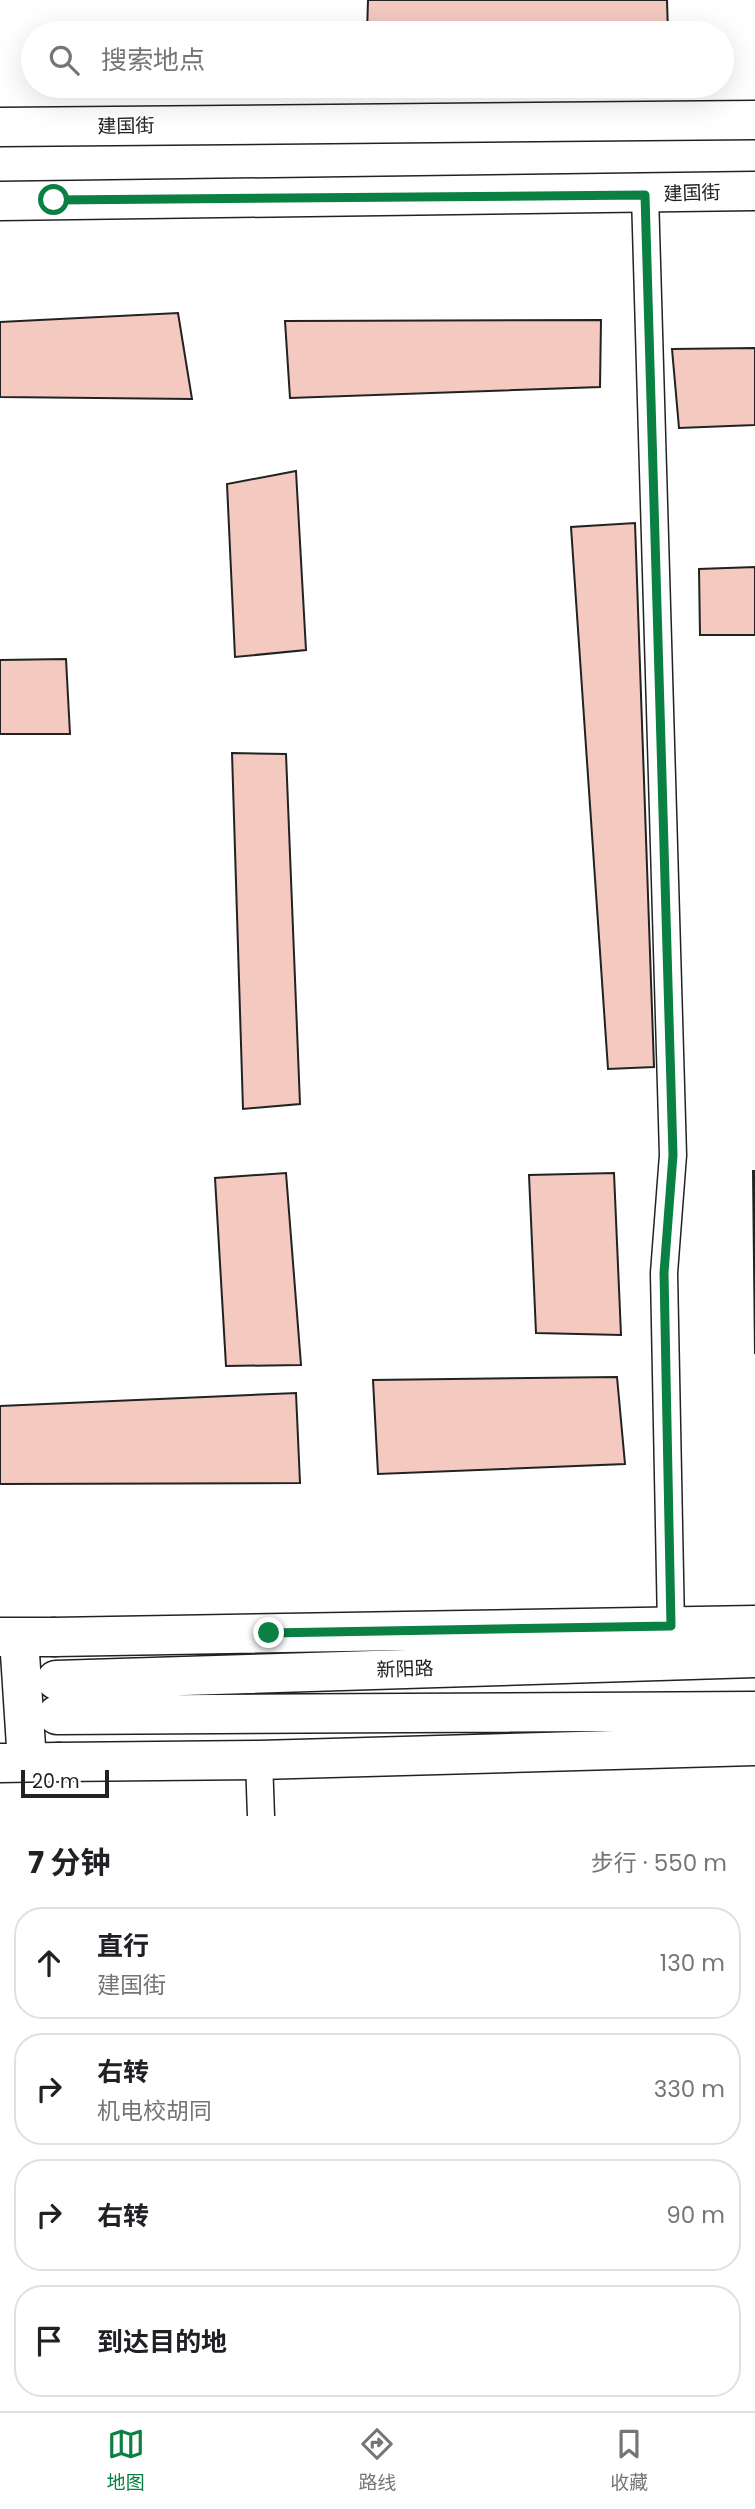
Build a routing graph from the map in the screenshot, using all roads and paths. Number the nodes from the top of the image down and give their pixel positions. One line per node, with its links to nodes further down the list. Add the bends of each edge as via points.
1 (755, 120): 2 (main road, 建国街)
2 (0, 127)
3 (755, 191): 4 (main road, 建国街)
4 (645, 195): 5 (main road, 建国街); 7 (street, via 673,1155 664,1273)
5 (0, 201)
6 (755, 1625): 7 (main road)
7 (671, 1626): 8 (main road)
8 (23, 1635): 13 (main road)
9 (755, 1658): 10 (main road, 新阳路, via 56,1697)
10 (755, 1711)
11 (755, 1746): 12 (main road)
12 (259, 1760): 13 (main road); 14 (street)
13 (29, 1763)
14 (261, 1816)

